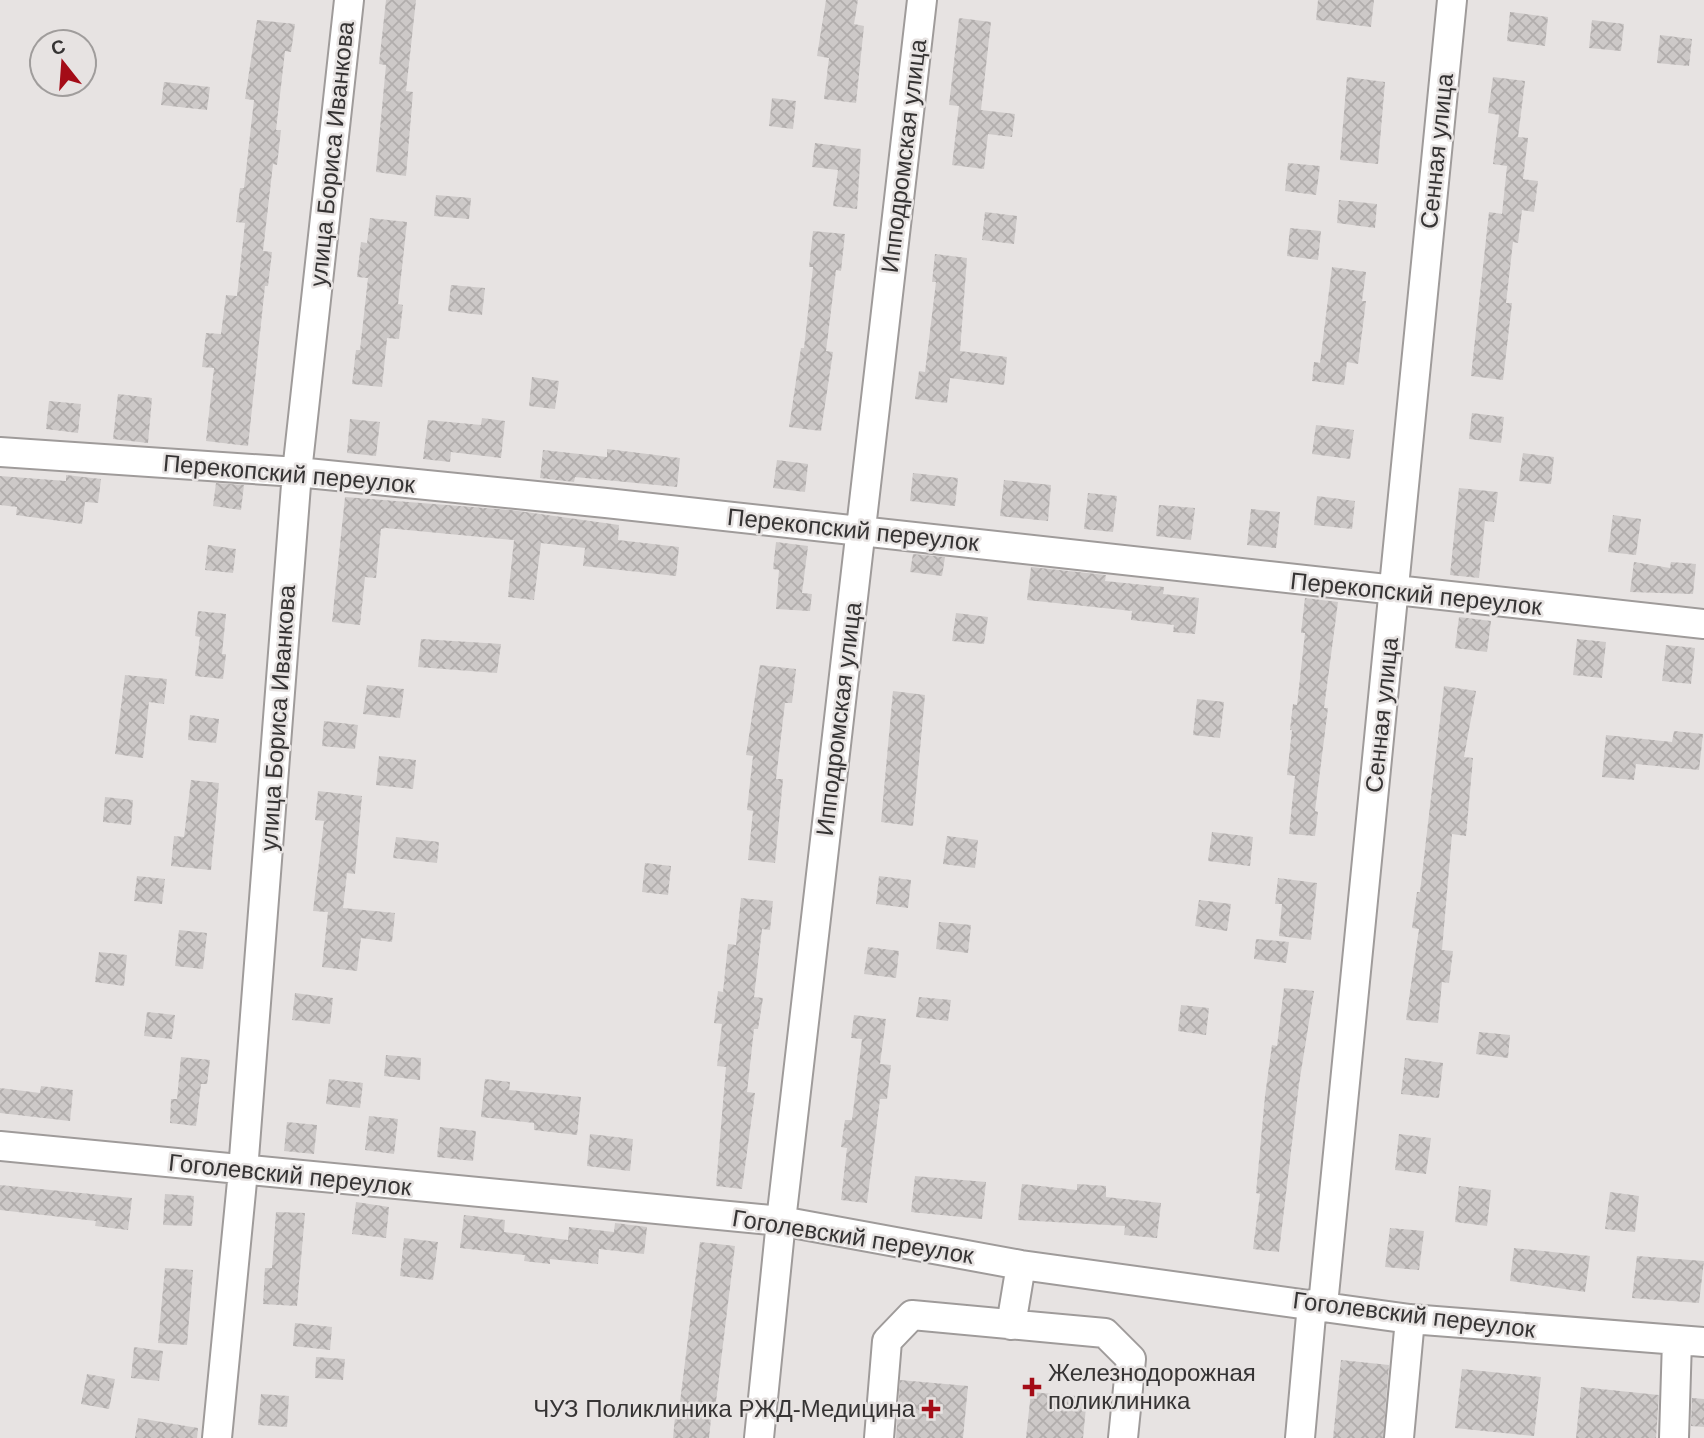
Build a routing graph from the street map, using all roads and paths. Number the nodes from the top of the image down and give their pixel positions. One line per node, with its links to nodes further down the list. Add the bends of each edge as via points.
1 (349, 0): 5 (street, улица Бориса Иванкова)
2 (922, 0): 6 (street, Ипподромская улица)
3 (1451, 0): 7 (street, Сенная улица)
4 (0, 452): 5 (street, Перекопский переулок)
5 (297, 472): 6 (street, Перекопский переулок); 10 (street, улица Бориса Иванкова)
6 (860, 530): 7 (street, Перекопский переулок); 11 (street, Ипподромская улица)
7 (1394, 592): 8 (street, Перекопский переулок); 13 (street, Сенная улица)
8 (1704, 625)
9 (0, 1146): 10 (street, Гоголевский переулок)
10 (243, 1171): 11 (street, Гоголевский переулок); 17 (street, улица Бориса Иванкова)
11 (781, 1221): 12 (street, Гоголевский переулок); 18 (street, Ипподромская улица)
12 (1021, 1265): 13 (street, Гоголевский переулок); 15 (street)
13 (1317, 1304): 14 (street, Гоголевский переулок); 21 (street, Сенная улица)
14 (1410, 1319): 16 (street, Гоголевский переулок); 22 (street)
15 (1011, 1325): 19 (street, via 912,1315 887,1341); 20 (street, via 1105,1333 1123,1350 1131,1359)
16 (1691, 1341): 23 (street)
17 (217, 1438)
18 (759, 1438)
19 (879, 1438)
20 (1123, 1438)
21 (1300, 1438)
22 (1399, 1438)
23 (1674, 1438)

